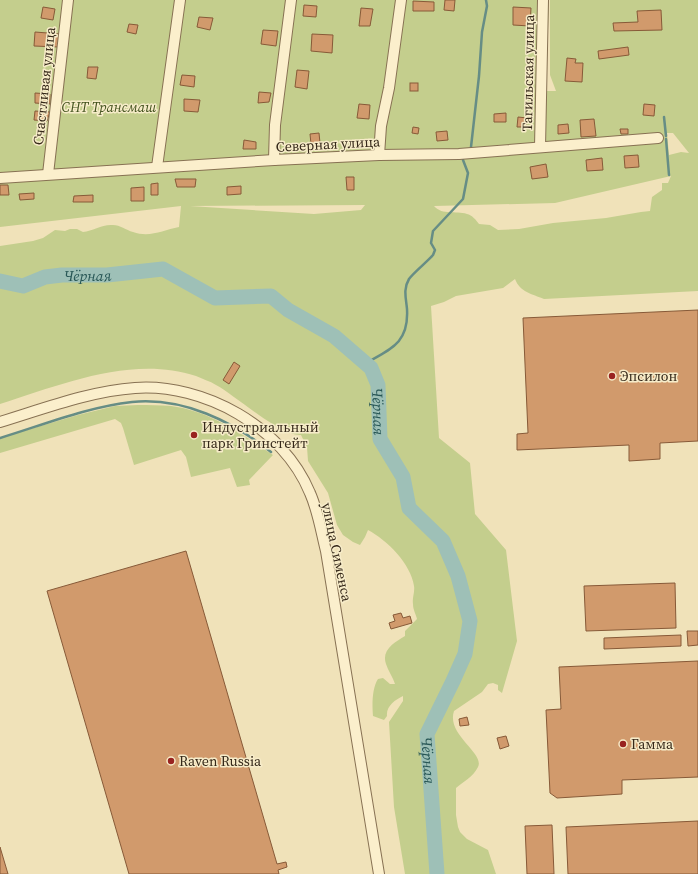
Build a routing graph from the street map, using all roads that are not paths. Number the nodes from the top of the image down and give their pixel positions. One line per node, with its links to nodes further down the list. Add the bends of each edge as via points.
1 (68, 0): 11 (street, Счастливая улица)
2 (180, 0): 10 (street)
3 (291, 0): 9 (street, via 275,125)
4 (401, 0): 8 (street, via 381,126)
5 (543, 0): 7 (street, Тагильская улица)
6 (658, 138): 7 (street, Северная улица)
7 (540, 147): 8 (street, Северная улица, via 459,154)
8 (380, 155): 9 (street, Северная улица)
9 (274, 160): 10 (street, Северная улица)
10 (157, 167): 11 (street, Северная улица)
11 (48, 174): 12 (street, Северная улица)
12 (0, 178)
13 (0, 422): 14 (street, улица Сименса, via 104,392 136,388 170,389 203,397 233,411 257,427 284,452 310,492 326,551)
14 (379, 874)

